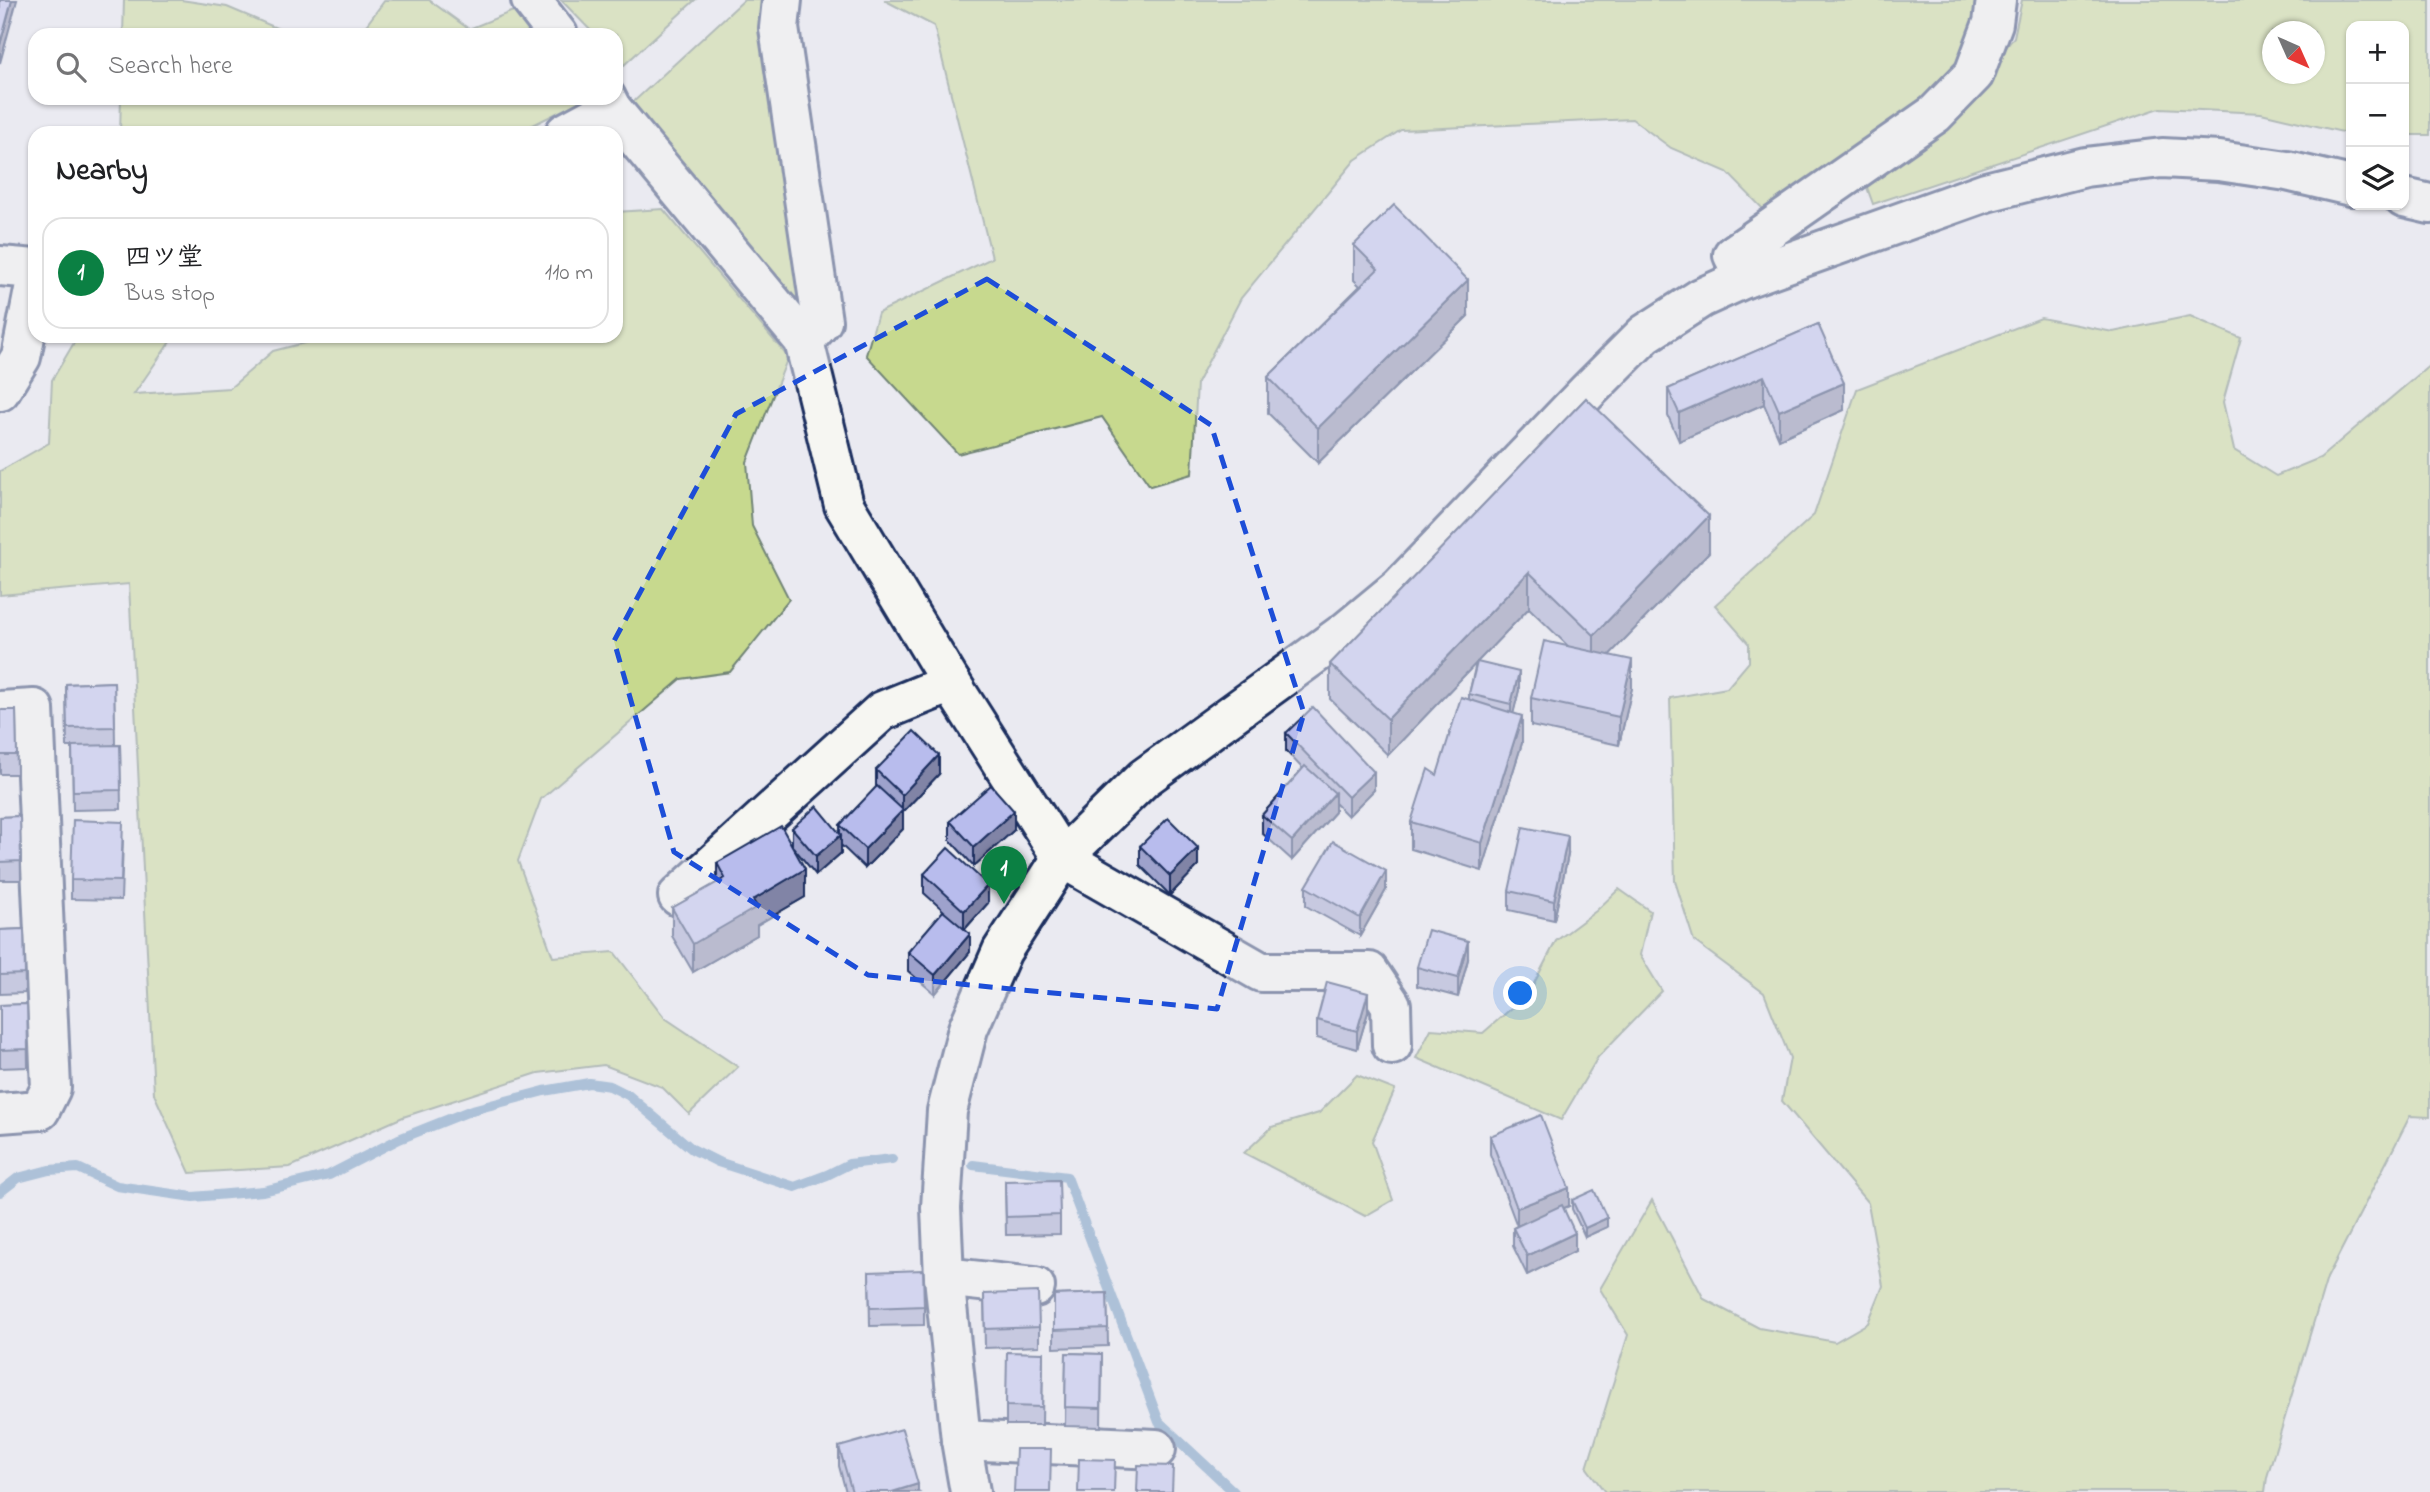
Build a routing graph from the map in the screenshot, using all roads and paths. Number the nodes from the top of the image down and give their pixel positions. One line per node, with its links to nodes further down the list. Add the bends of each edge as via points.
1 (531, 0): 4 (street)
2 (782, 0): 15 (street, via 779,28 822,321)
3 (1996, 0): 13 (street, via 1975,74 1934,114 1733,255)
4 (553, 28)
5 (605, 105): 7 (street)
6 (610, 105): 15 (street)
7 (575, 126)
8 (2346, 185): 13 (street, via 2219,161 2162,158 2085,167 1986,192)
9 (2409, 199): 10 (street)
10 (2430, 204)
11 (0, 266): 12 (street)
12 (28, 268)
13 (1745, 278): 19 (street, via 1701,298 1645,334 1400,587 1144,778)
14 (28, 320): 16 (street, via 21,356)
15 (804, 341): 17 (street, via 844,505)
16 (0, 391)
17 (951, 682): 19 (street); 20 (street, via 882,711)
18 (0, 711): 22 (street, via 34,709 51,1088 40,1111)
19 (1062, 858): 21 (street, via 1261,972 1369,972 1391,1004); 23 (street, via 1003,951 968,1029 947,1111 941,1208)
20 (678, 896)
21 (1392, 1045)
22 (0, 1113)
23 (944, 1277): 24 (street); 25 (street)
24 (1035, 1287)
25 (961, 1440): 26 (street); 27 (street)
26 (1156, 1449)
27 (970, 1492)

